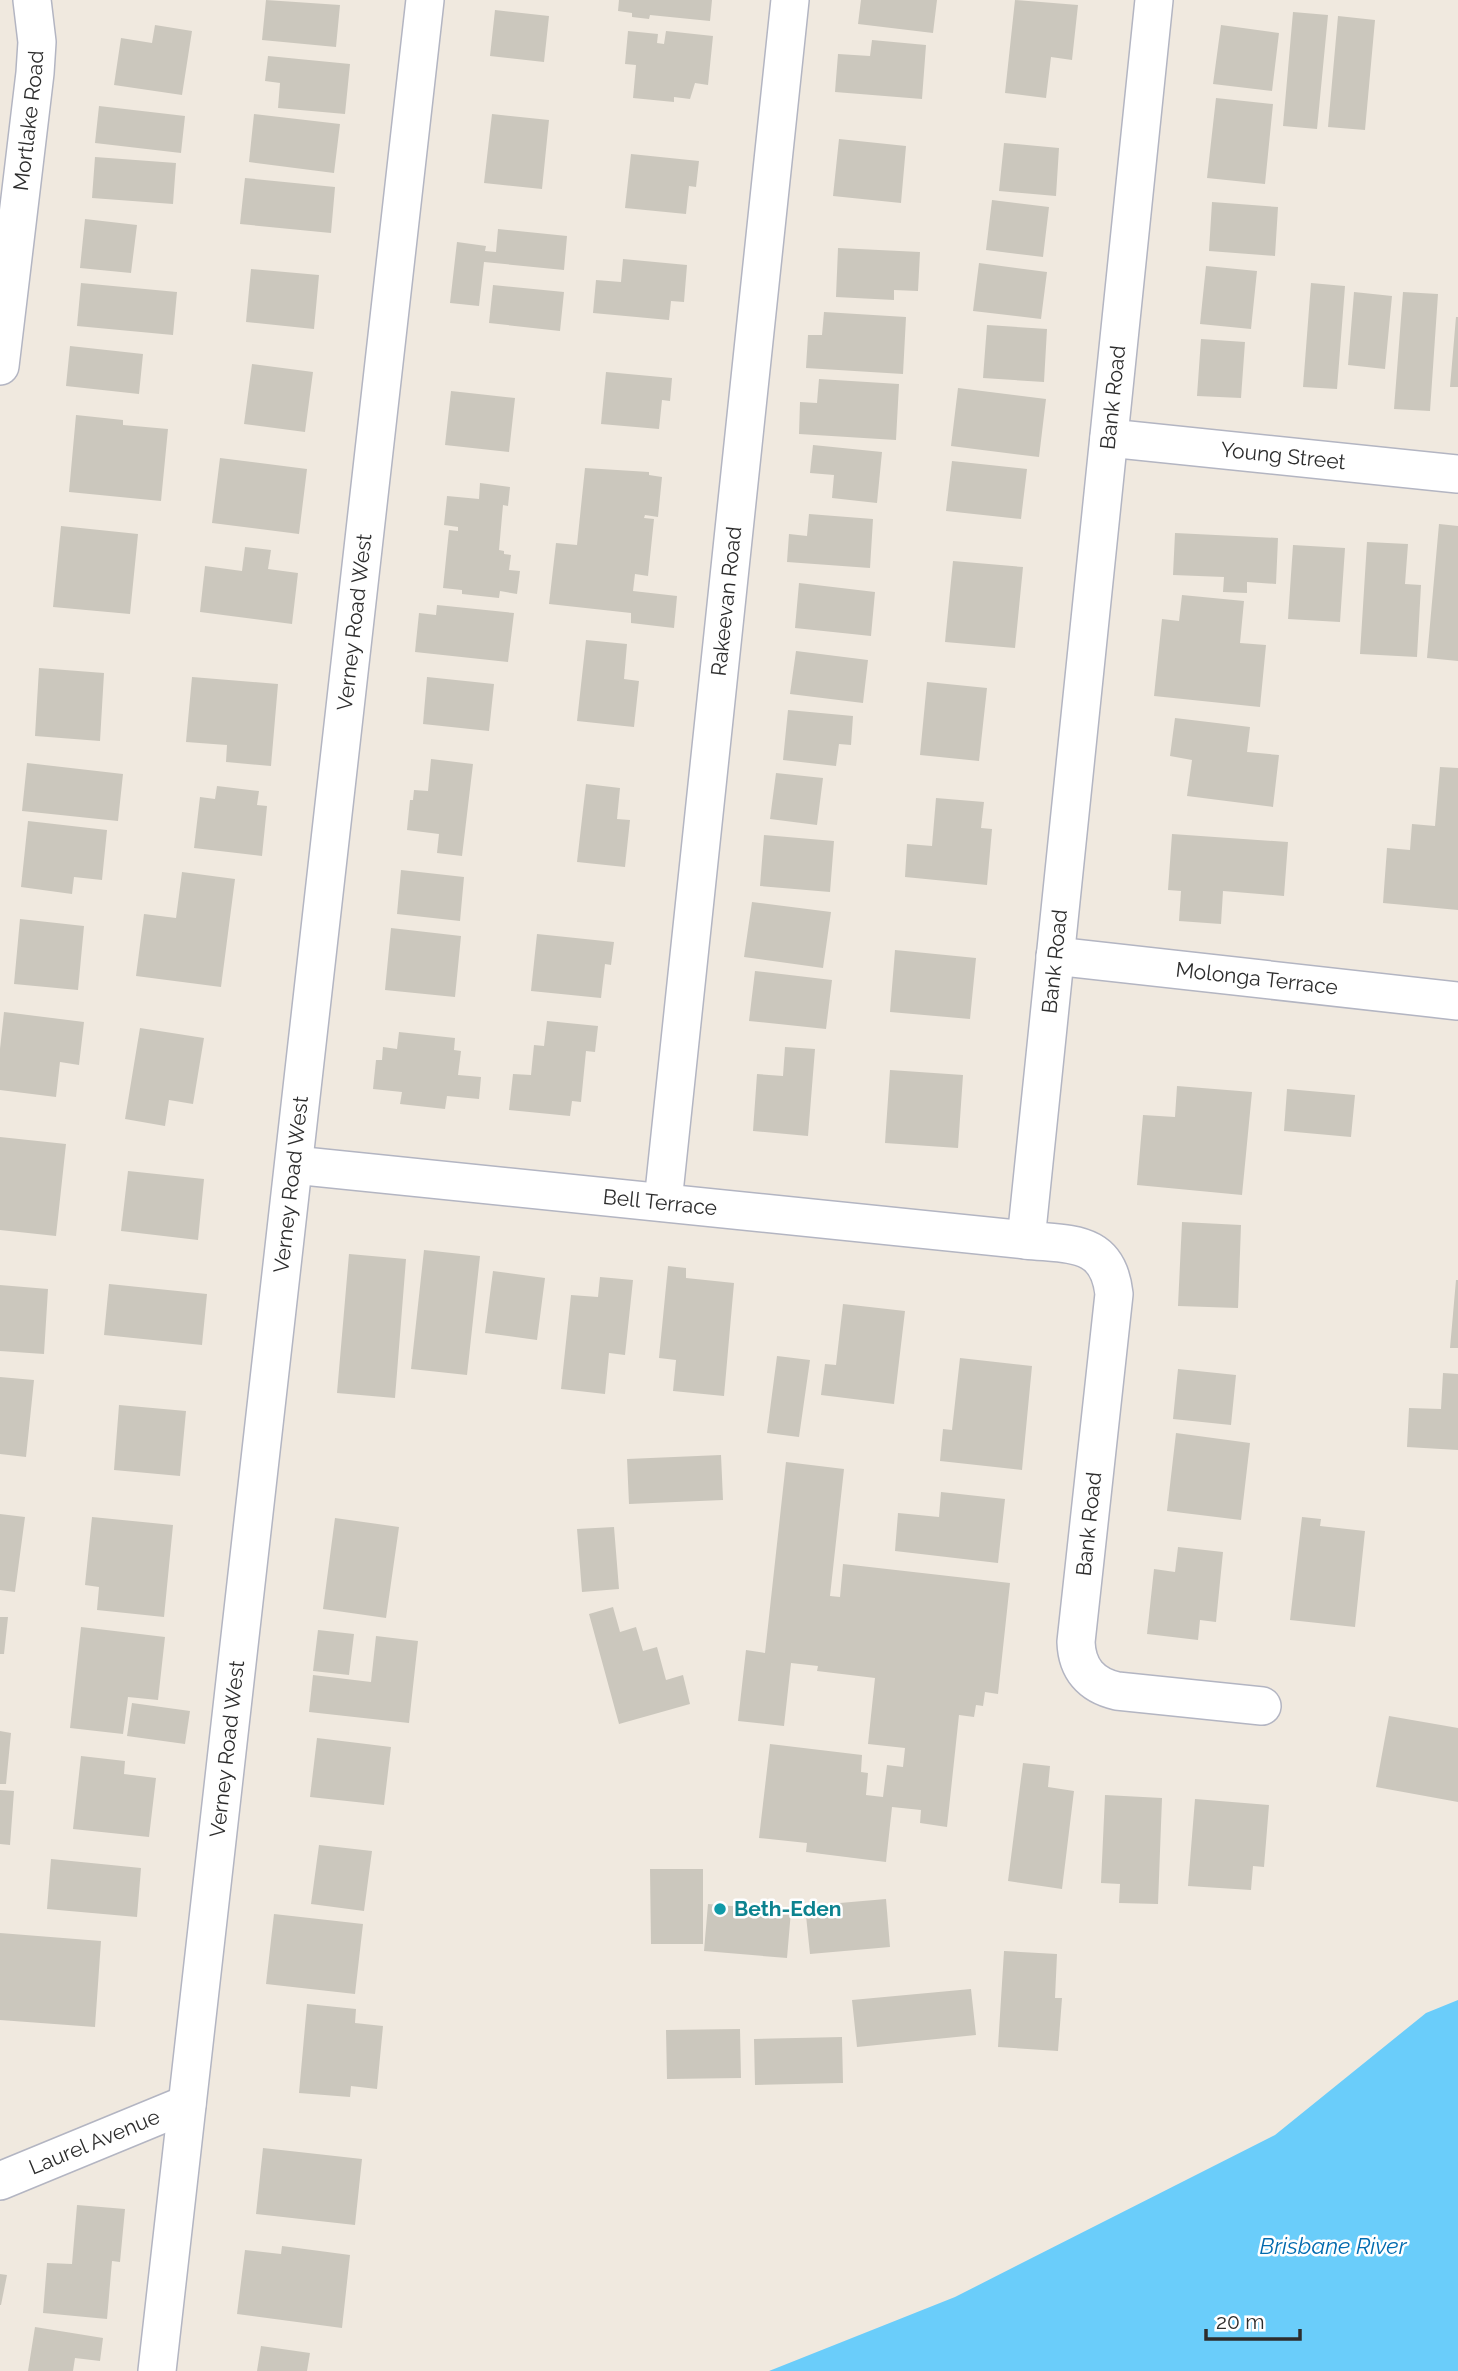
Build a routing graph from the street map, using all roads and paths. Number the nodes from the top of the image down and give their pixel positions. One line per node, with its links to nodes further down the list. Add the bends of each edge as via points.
1 (32, 0): 5 (street, Mortlake Road, via 35,73)
2 (425, 0): 10 (street, Verney Road West)
3 (790, 0): 11 (street, Rakeevan Road)
4 (1154, 0): 6 (street, Bank Road)
5 (0, 366)
6 (1110, 438): 7 (street, Young Street); 8 (street, Bank Road)
7 (1458, 474)
8 (1055, 956): 9 (street, Molonga Terrace); 12 (street, Bank Road)
9 (1458, 1001)
10 (295, 1166): 11 (street, Bell Terrace); 14 (street, Verney Road West)
11 (663, 1202): 12 (street, Bell Terrace)
12 (1026, 1240): 13 (street, Bank Road, via 1087,1249 1105,1262 1111,1273 1113,1305 1076,1642 1080,1666 1096,1684 1117,1691)
13 (1262, 1706)
14 (187, 2104): 15 (street, Laurel Avenue); 16 (street, Verney Road West)
15 (0, 2181)
16 (157, 2371)

